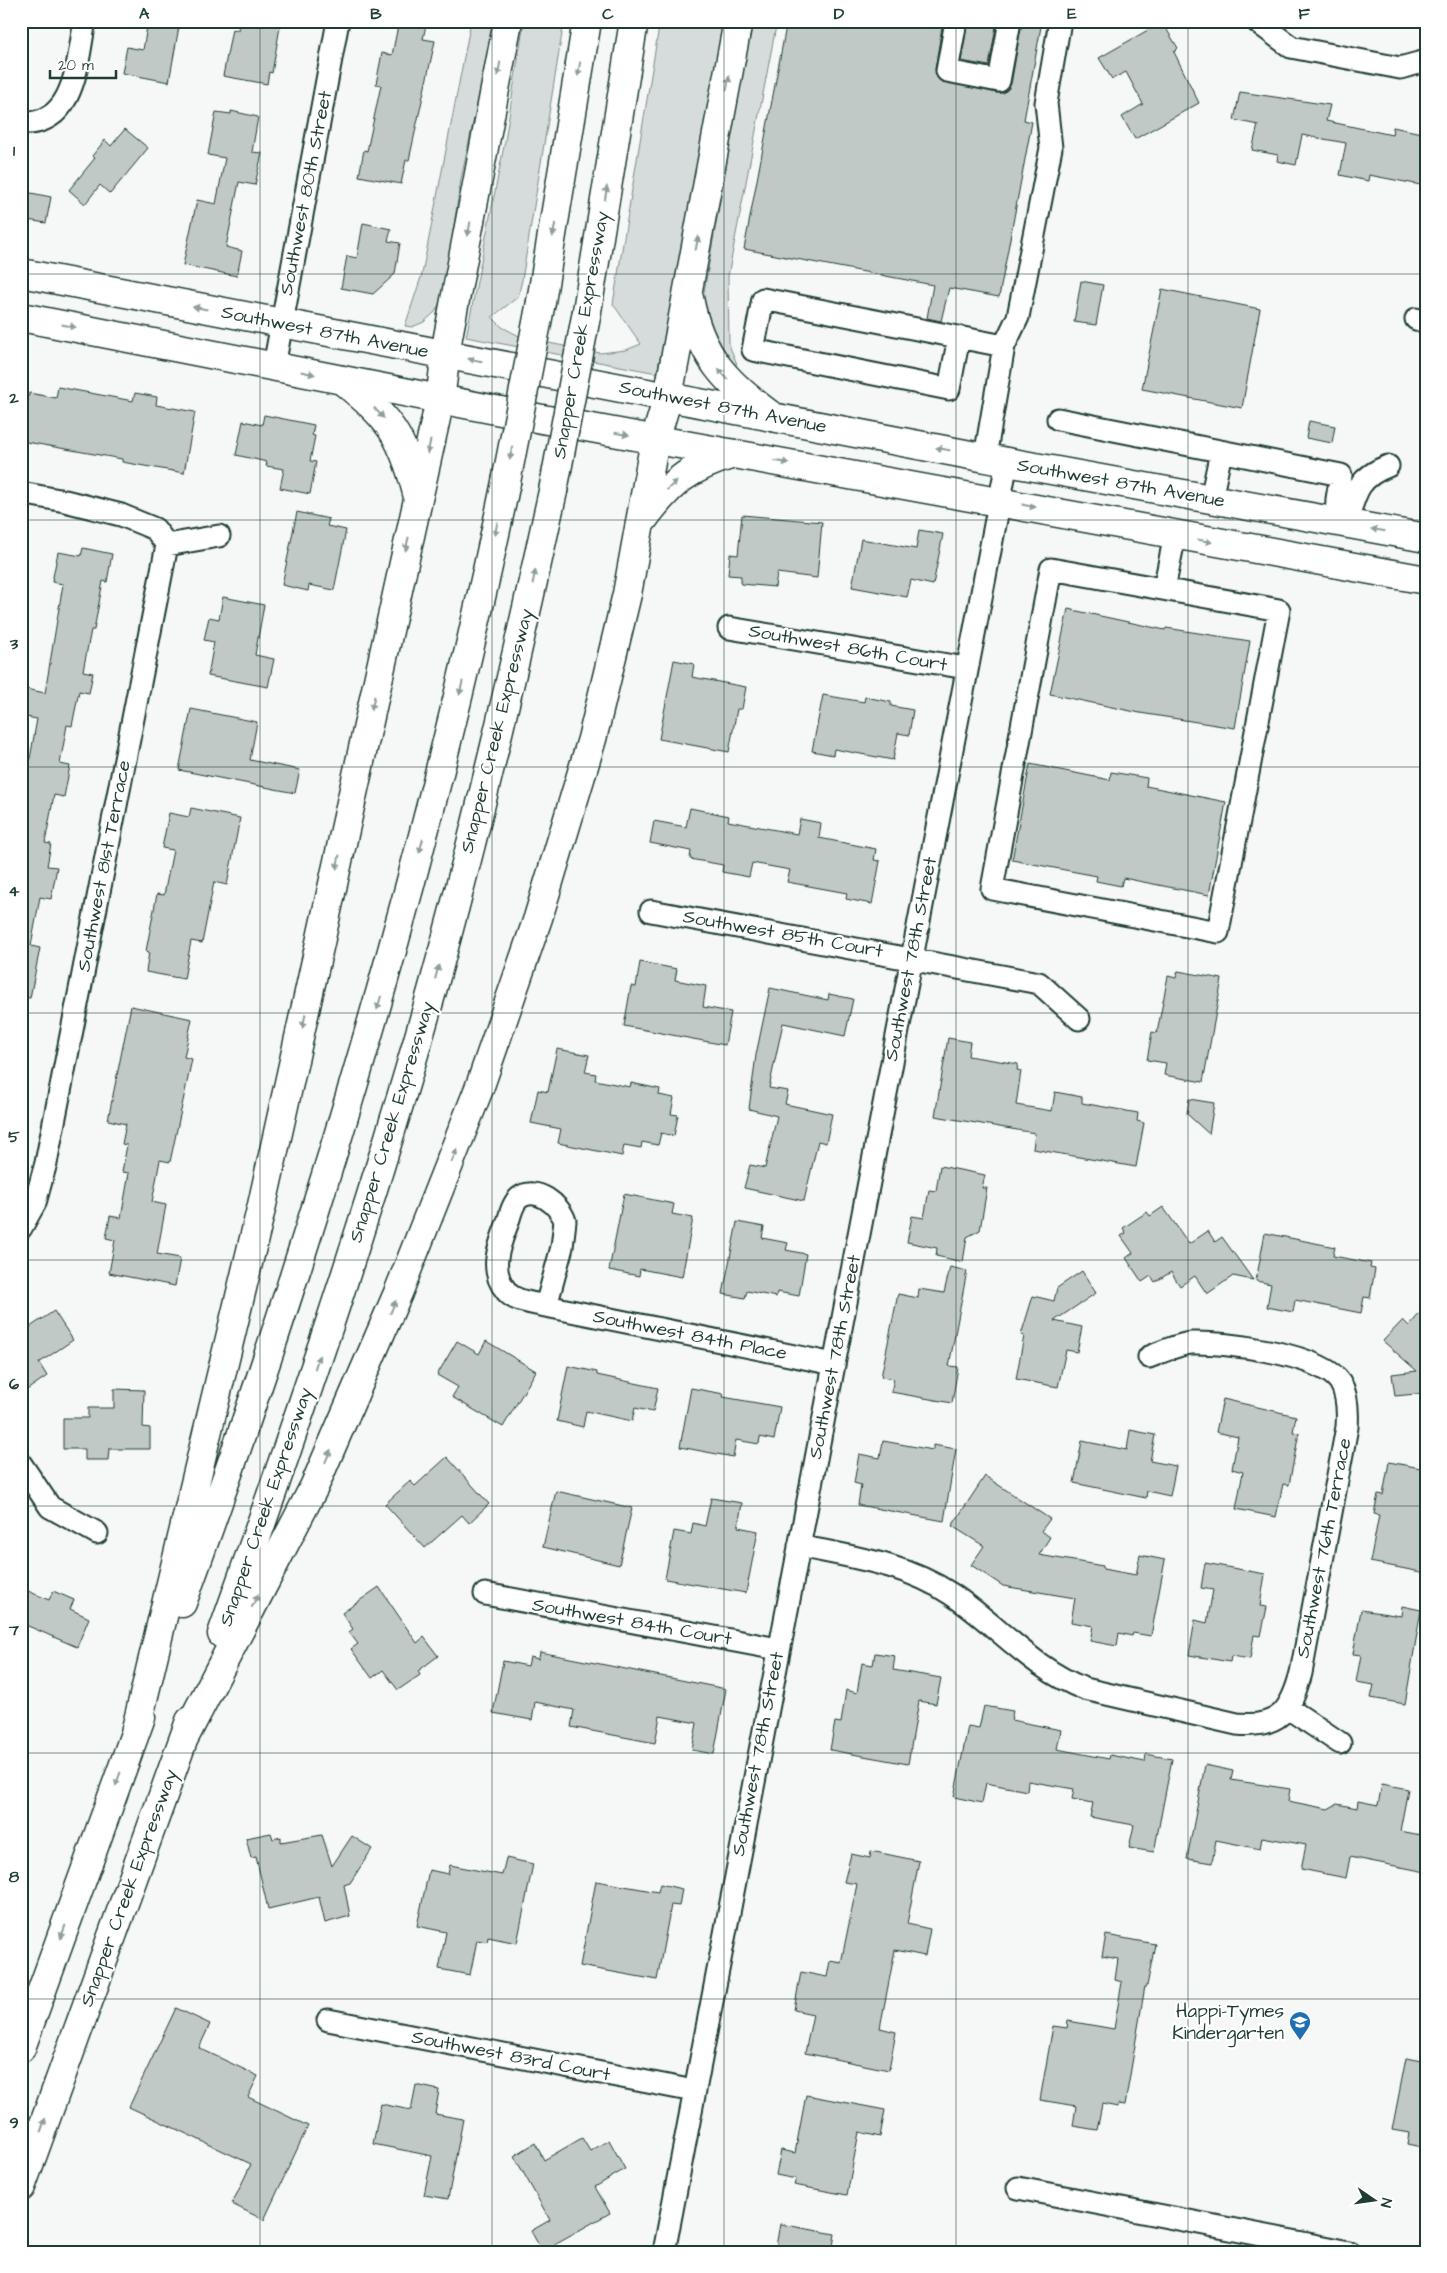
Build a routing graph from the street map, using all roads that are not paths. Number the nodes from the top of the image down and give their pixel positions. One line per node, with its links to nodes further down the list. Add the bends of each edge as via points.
1 (85, 21): 12 (street, via 70,91 59,111 38,122)
2 (338, 21): 16 (street, Southwest 80th Street)
3 (508, 21): 19 (main road, one-way to 19)
4 (587, 21): 59 (main road, one-way to 59, bridge, via 541,302 506,482 441,767 366,1048 296,1277)
5 (634, 21): 60 (main road, Snapper Creek Expressway, one-way to 5, bridge, via 307,1393 432,990 507,700 553,491 587,311)
6 (738, 21): 14 (main road, one-way to 6)
7 (956, 21): 8 (street, via 947,71 1000,81)
8 (1010, 21)
9 (1060, 21): 18 (street, Southwest 78th Street, via 1046,103 1051,148 1018,317)
10 (1256, 21): 11 (street, via 1291,47 1400,68)
11 (1426, 61)
12 (21, 123)
13 (21, 273): 16 (main road, Southwest 87th Avenue, one-way to 13)
14 (688, 291): 22 (main road); 24 (main road, one-way to 14, via 742,394 711,358 693,318)
15 (21, 317): 20 (main road, Southwest 87th Avenue, one-way to 20)
16 (282, 323): 19 (main road, Southwest 87th Avenue); 20 (street, Southwest 80th Street)
17 (959, 337): 17 (street, via 763,299 754,350 949,389); 18 (street)
18 (1004, 346): 29 (street, Southwest 78th Street)
19 (445, 354): 22 (main road, Southwest 87th Avenue, one-way to 19); 23 (main road)
20 (274, 366): 21 (main road, Southwest 87th Avenue, one-way to 21)
21 (342, 380): 23 (main road, Southwest 87th Avenue); 32 (main road, one-way to 32, via 366,399 395,432 410,464)
22 (668, 397): 24 (main road, Southwest 87th Avenue); 26 (main road)
23 (440, 400): 26 (main road, Southwest 87th Avenue, one-way to 26); 32 (main road, one-way to 32)
24 (773, 417): 29 (main road, Southwest 87th Avenue, one-way to 24)
25 (1058, 419): 27 (street)
26 (655, 440): 28 (main road, Southwest 87th Avenue); 35 (main road)
27 (1221, 452): 33 (street); 36 (street, via 1341,475 1337,499)
28 (734, 454): 34 (main road, Southwest 87th Avenue, one-way to 34); 35 (main road, one-way to 28, via 661,495 681,477 710,461)
29 (996, 460): 33 (main road, Southwest 87th Avenue); 34 (street, Southwest 78th Street)
30 (1388, 466): 36 (street, via 1374,471 1360,484)
31 (21, 493): 40 (street, via 121,515 155,529)
32 (418, 497): 59 (main road, one-way to 59, via 262,1205)
33 (1211, 500): 36 (main road, Southwest 87th Avenue)
34 (1000, 501): 37 (main road, Southwest 87th Avenue, one-way to 37); 45 (street, Southwest 78th Street)
35 (642, 522): 60 (main road, one-way to 35, via 314,1487 457,1149 509,1006 563,836 611,667)
36 (1341, 524): 39 (main road, Southwest 87th Avenue, one-way to 36); 41 (main road)
37 (1175, 535): 41 (main road, Southwest 87th Avenue, one-way to 41); 43 (street)
38 (219, 536): 40 (street)
39 (1426, 538)
40 (167, 545): 49 (street, Southwest 81st Terrace, via 40,1187)
41 (1327, 563): 42 (main road, Southwest 87th Avenue)
42 (1426, 580)
43 (1164, 589): 43 (street, via 1051,569 992,889 1218,932 1278,610)
44 (730, 628): 45 (street, Southwest 86th Court)
45 (966, 668): 47 (street, Southwest 78th Street)
46 (651, 911): 47 (street, Southwest 85th Court)
47 (911, 958): 48 (street, Southwest 85th Court, via 1039,983); 52 (street, Southwest 78th Street)
48 (1078, 1019)
49 (21, 1228)
50 (546, 1306): 50 (street, Southwest 84th Place, via 562,1247 565,1221 550,1201 528,1195 520,1198 514,1206 499,1247 496,1266 508,1292); 52 (street, Southwest 84th Place)
51 (1149, 1357): 58 (street, Southwest 76th Terrace, via 1184,1344 1236,1347 1303,1360 1326,1369 1342,1386 1347,1407 1345,1437 1301,1673)
52 (834, 1364): 55 (street, Southwest 78th Street)
53 (21, 1464): 54 (street, via 50,1507)
54 (96, 1533)
55 (799, 1546): 57 (street, Southwest 78th Street); 58 (street, via 882,1563 928,1580 967,1604 1050,1672 1099,1694 1246,1725 1275,1719)
56 (485, 1594): 57 (street, Southwest 84th Court)
57 (778, 1649): 64 (street, Southwest 78th Street)
58 (1288, 1708): 61 (street)
59 (135, 1733): 63 (main road, one-way to 63)
60 (184, 1738): 65 (main road, Snapper Creek Expressway, one-way to 60)
61 (1340, 1744)
62 (328, 2020): 64 (street, Southwest 83rd Court)
63 (21, 2048)
64 (694, 2091): 67 (street, Southwest 78th Street)
65 (21, 2187)
66 (1018, 2188): 68 (street)
67 (664, 2252)
68 (1349, 2252)

